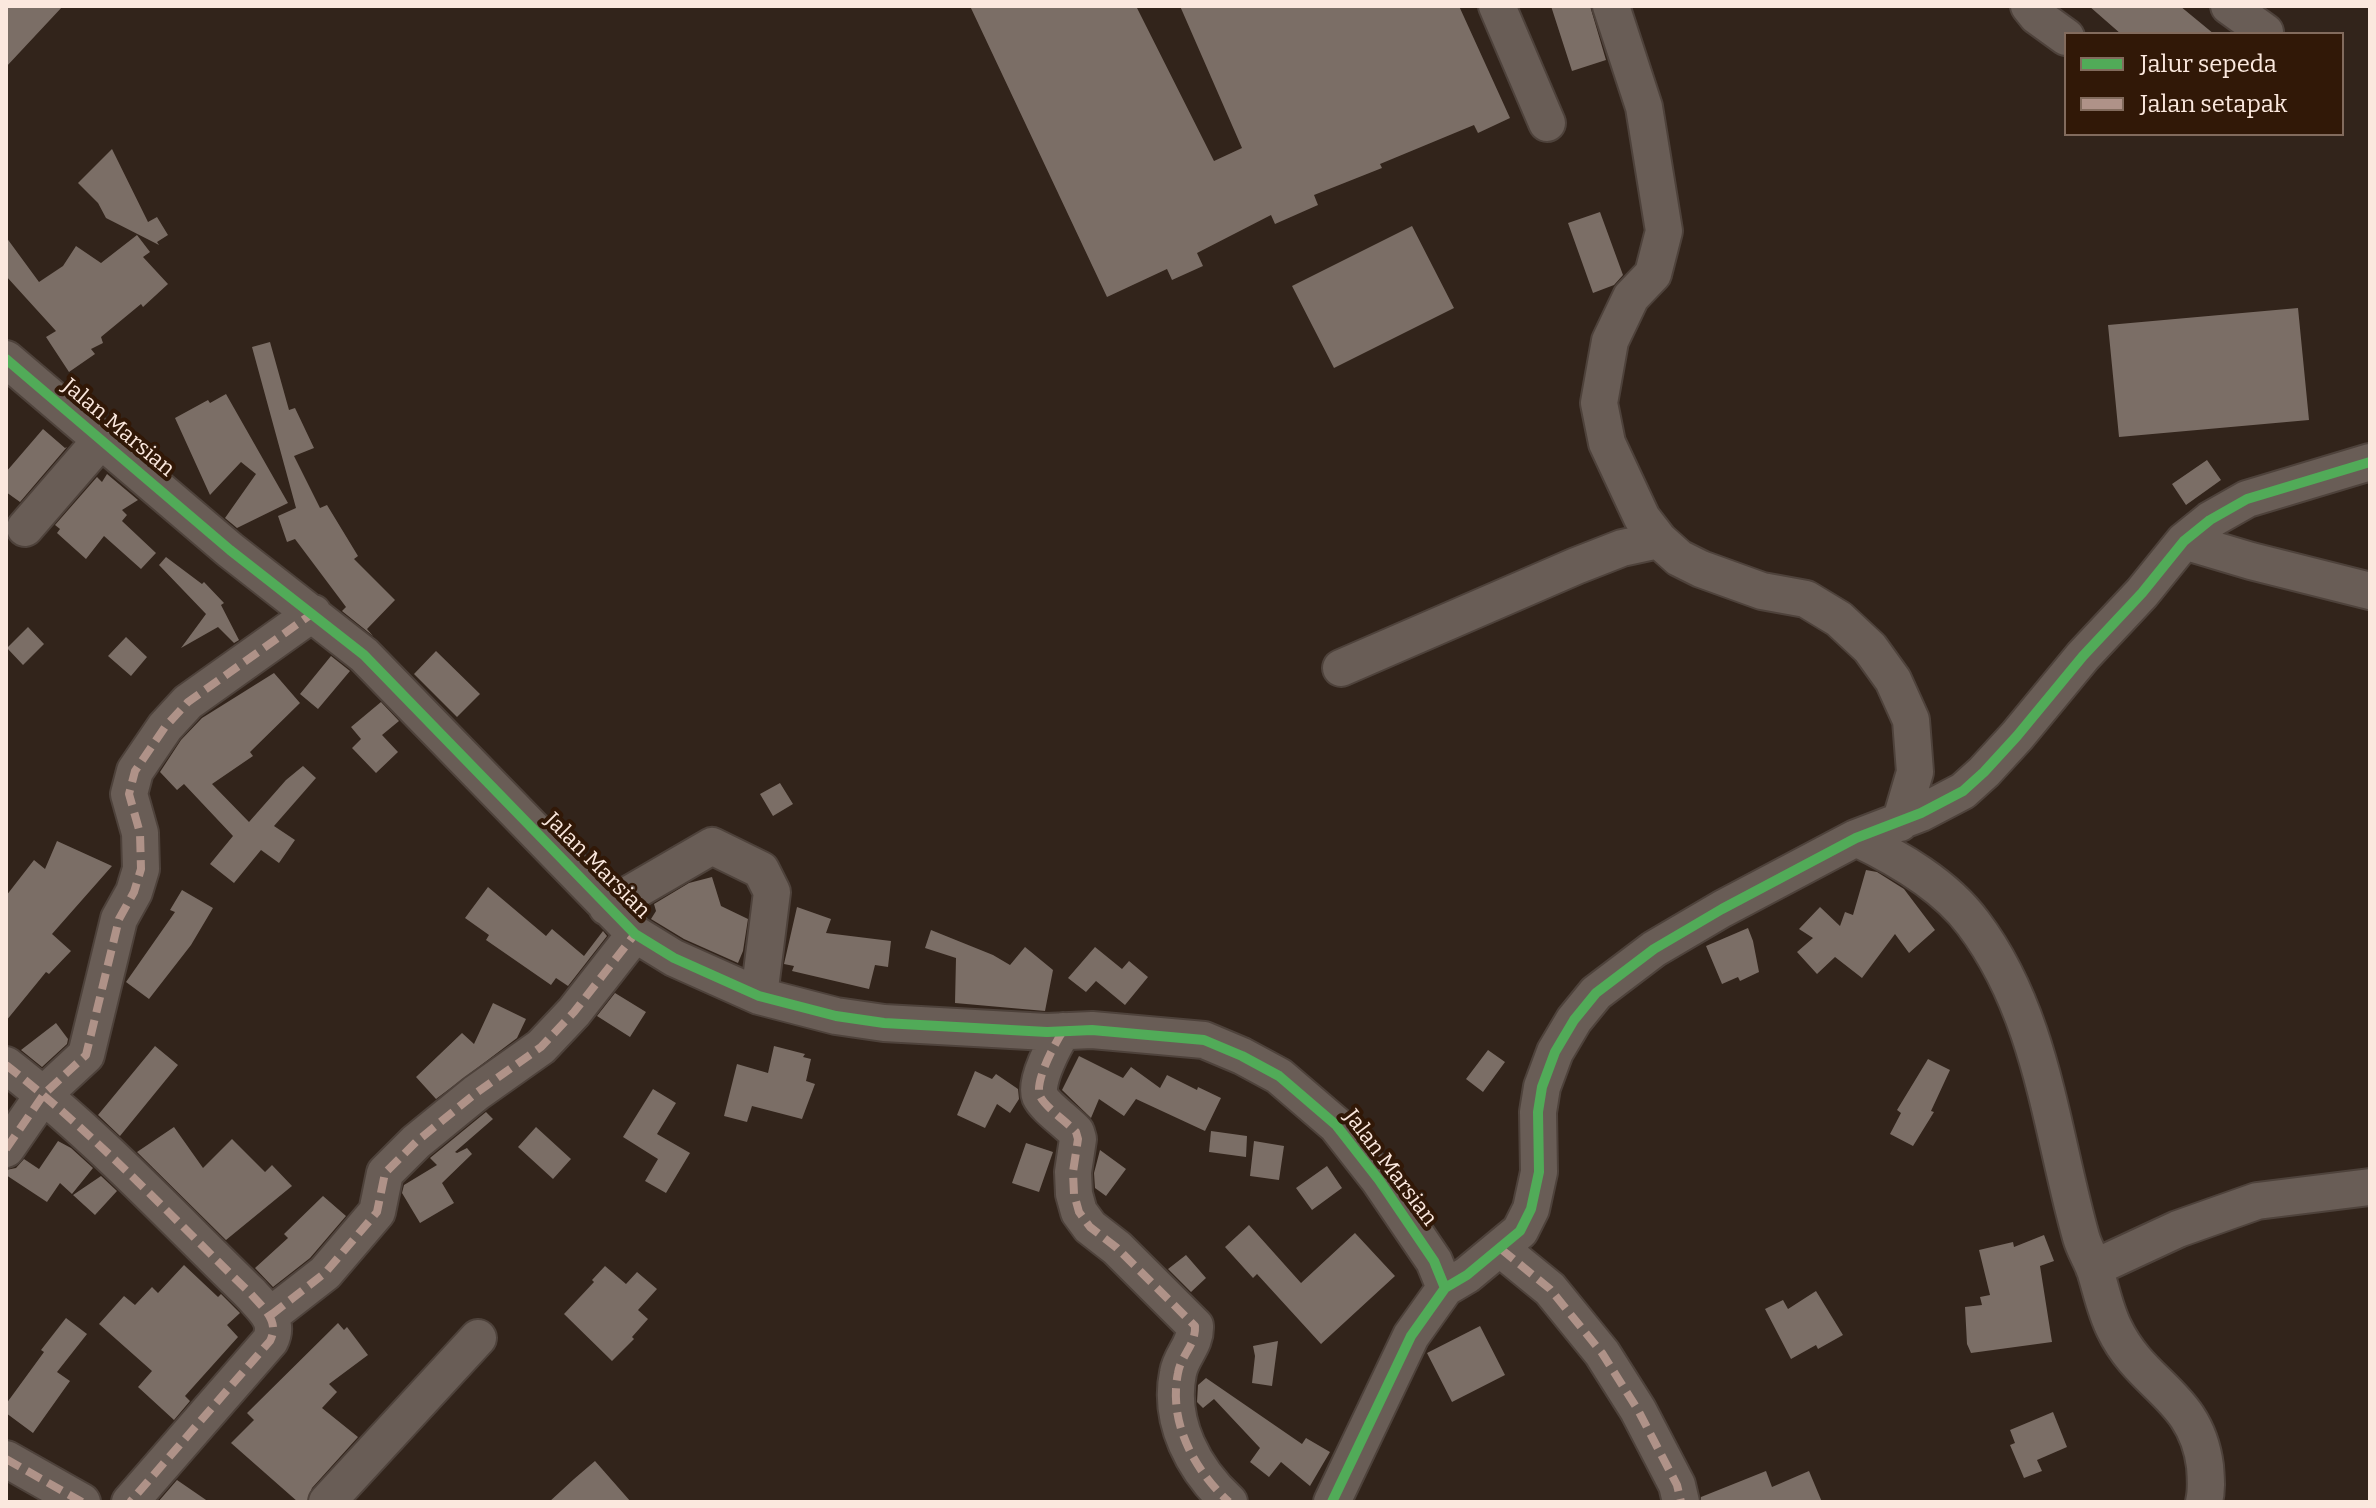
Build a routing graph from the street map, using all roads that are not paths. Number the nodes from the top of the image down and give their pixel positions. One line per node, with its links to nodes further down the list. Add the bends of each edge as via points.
1 (1497, 6): 7 (street)
2 (1611, 6): 12 (street, via 1644,107 1664,231 1653,274 1631,297 1610,341 1599,403 1607,443 1642,518)
3 (2029, 6): 6 (street)
4 (2229, 6): 5 (street)
5 (2265, 32)
6 (2064, 36)
7 (1547, 123)
8 (6, 359): 9 (street, Jalan Marsian)
9 (101, 440): 11 (street); 15 (street, Jalan Marsian)
10 (2370, 462): 13 (street, via 2247,499)
11 (25, 528)
12 (1659, 540): 16 (street, via 1576,566); 17 (street, via 1701,569 1762,591 1806,599 1839,619 1870,648 1893,680 1911,720 1915,772)
13 (2184, 541): 14 (street); 17 (street, via 1984,772 1963,791)
14 (2370, 591)
15 (313, 613): 19 (street, Jalan Marsian, via 364,655); 24 (street, via 188,702 135,771 129,794 140,833 141,869 119,919 86,1055)
16 (1341, 668)
17 (1900, 823): 18 (street)
18 (1856, 838): 27 (street, via 1692,926 1596,993 1555,1052 1542,1087 1539,1172 1531,1209 1520,1231); 28 (street, via 1900,859 1952,899 1996,958 2028,1027)
19 (607, 907): 20 (street, Jalan Marsian); 21 (street, via 712,846 761,870 773,896)
20 (635, 934): 21 (street, Jalan Marsian, via 674,958); 30 (street, via 541,1047 476,1093 385,1173 377,1212 325,1273)
21 (759, 996): 22 (street, Jalan Marsian, via 884,1023)
22 (1063, 1031): 29 (street, Jalan Marsian, via 1204,1040 1279,1076 1336,1125 1434,1261); 36 (street, via 1039,1087 1040,1096 1076,1132 1073,1172 1079,1212 1195,1326 1194,1341 1178,1371 1179,1425 1197,1469)
23 (6, 1065): 24 (street)
24 (44, 1094): 25 (street); 30 (street)
25 (6, 1149)
26 (2370, 1187): 28 (street, via 2257,1201 2178,1229)
27 (1501, 1249): 29 (street); 38 (street, via 1550,1289 1602,1353 1638,1410)
28 (2094, 1268): 39 (street, via 2127,1352 2190,1416 2202,1443)
29 (1445, 1288): 37 (street, via 1411,1336)
30 (271, 1315): 34 (street, via 270,1341)
31 (478, 1338): 35 (street)
32 (6, 1459): 33 (street)
33 (82, 1502)
34 (130, 1502)
35 (327, 1502)
36 (1229, 1502)
37 (1332, 1502)
38 (1681, 1502)
39 (2204, 1502)

